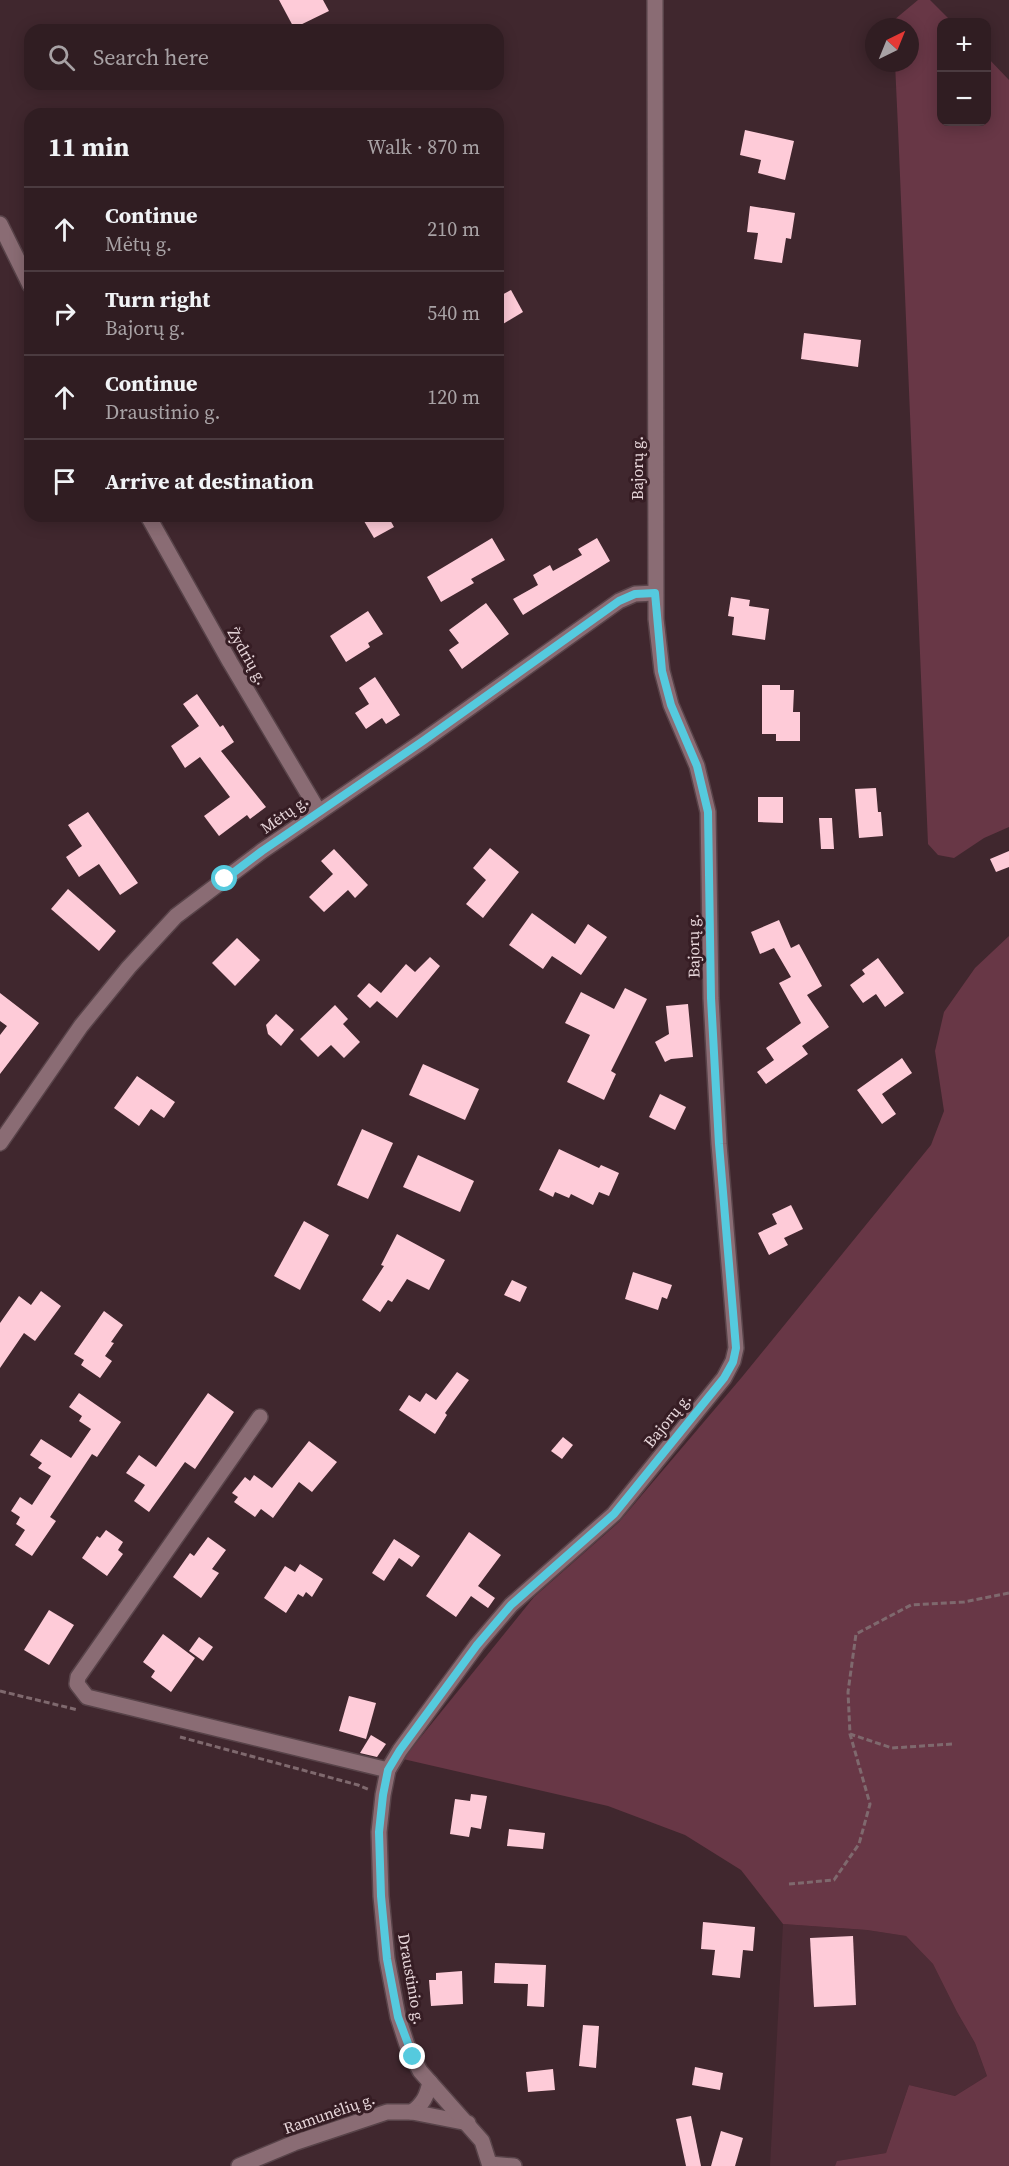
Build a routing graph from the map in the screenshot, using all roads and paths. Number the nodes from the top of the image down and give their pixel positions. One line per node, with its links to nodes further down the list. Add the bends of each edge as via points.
1 (654, 0): 5 (street, Bajorų g.)
2 (0, 224): 3 (street)
3 (24, 273)
4 (151, 522): 6 (street, Žydrių g.)
5 (655, 593): 6 (street, Mėtų g., via 635,594 619,601); 15 (street, Bajorų g., via 665,682 697,766 708,812 711,998 736,1348 733,1362 693,1418 614,1514 511,1605 477,1645)
6 (319, 812): 7 (street, Mėtų g., via 176,916 81,1026)
7 (0, 1143)
8 (260, 1416): 15 (street, via 78,1677 77,1684 87,1697)
9 (1009, 1593): 12 (path, via 964,1602 911,1605 856,1634 849,1692)
10 (0, 1691): 11 (path)
11 (83, 1711)
12 (850, 1734): 14 (path, via 892,1748); 17 (path, via 870,1804 859,1844 834,1880)
13 (174, 1736): 16 (path)
14 (952, 1744)
15 (388, 1770): 16 (street, Draustinio g.)
16 (383, 1795): 18 (street, Draustinio g., via 379,1832 387,1959 407,2045)
17 (789, 1884)
18 (430, 2082): 19 (street, via 427,2095); 20 (street, Draustinio g.)
19 (412, 2112): 20 (street, Ramunėlių g.); 22 (street, Ramunėlių g., via 369,2117)
20 (468, 2123): 21 (street, Draustinio g., via 482,2141)
21 (490, 2165): 23 (street)
22 (239, 2166)
23 (514, 2166)

